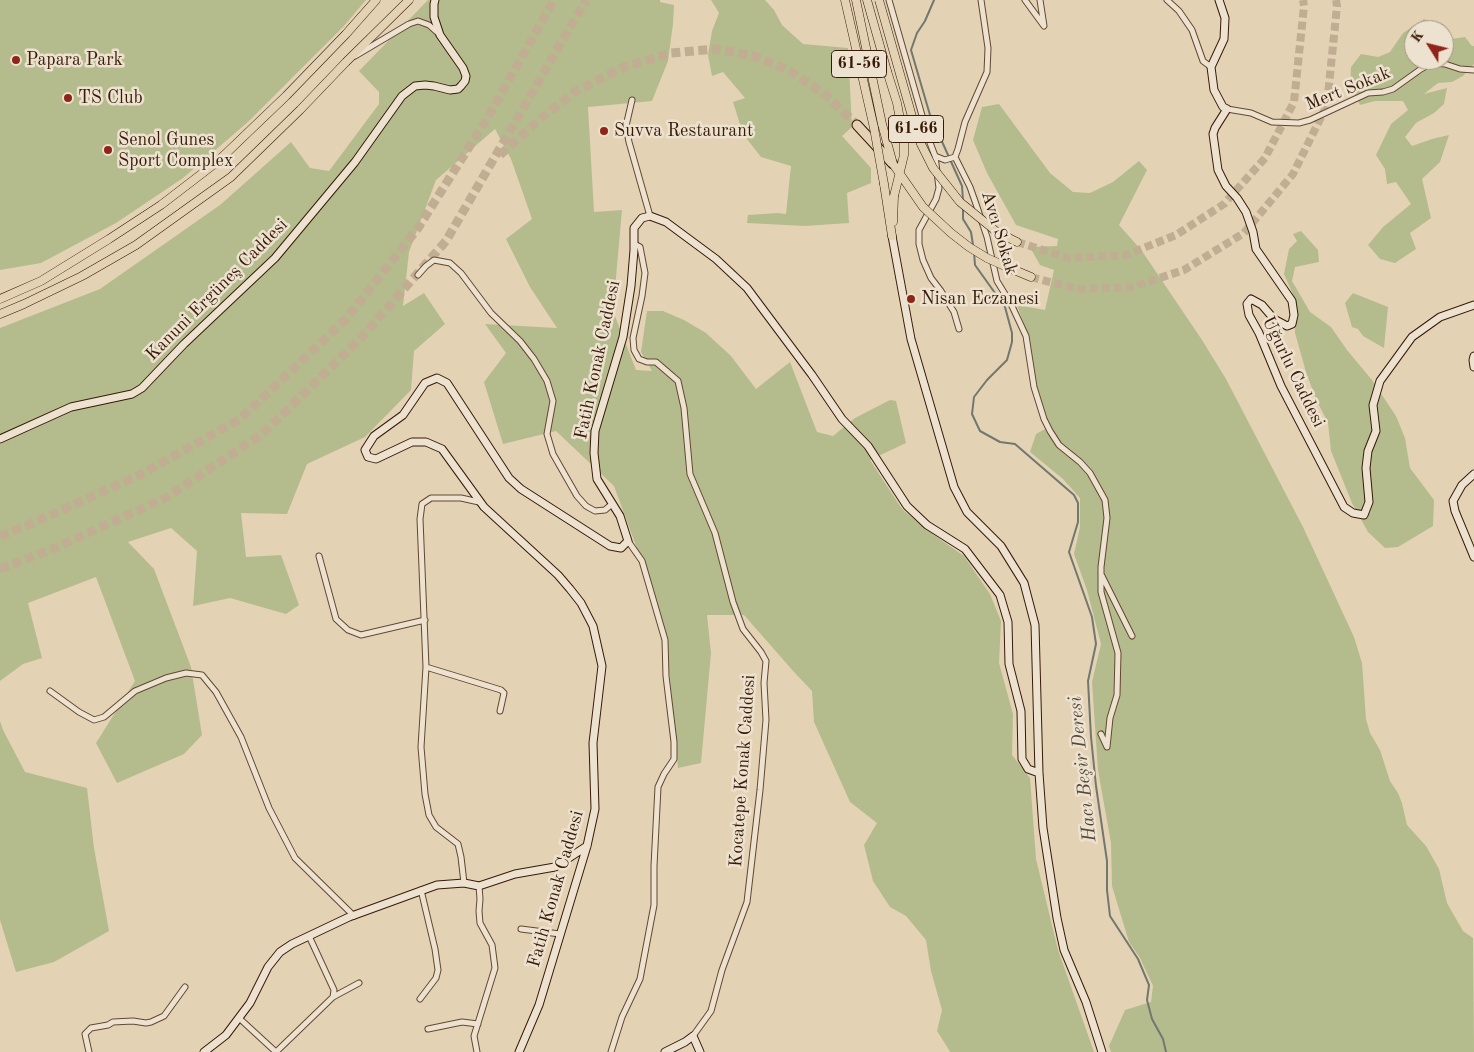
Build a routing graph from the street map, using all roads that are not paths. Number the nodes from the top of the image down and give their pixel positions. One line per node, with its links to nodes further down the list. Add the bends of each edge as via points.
1 (376, 0): 29 (main road, via 286,96 217,162 161,205 41,281)
2 (409, 0): 14 (main road)
3 (435, 0): 13 (main road, via 434,17)
4 (846, 0): 24 (main road, 61-56, bridge, via 874,128)
5 (856, 0): 22 (main road, 61-66)
6 (867, 0): 24 (main road, 61-56, bridge, via 897,103 904,140 894,196)
7 (981, 0): 21 (street, via 988,48 987,72 965,122)
8 (1025, 0): 9 (street, via 1044,26)
9 (1040, 0)
10 (1167, 0): 15 (street, via 1192,30 1202,62)
11 (1219, 0): 15 (main road, via 1225,18 1224,39)
12 (882, 1): 20 (street); 25 (main road, 61-66, bridge, via 916,128 933,168 960,202 997,232)
13 (440, 35): 14 (street, via 429,25 409,24); 35 (main road, Kanuni Ergüneş Caddesi, via 463,68 466,76 461,86 450,90 415,86 402,96 355,162 276,258 142,388 132,394 71,407)
14 (346, 62): 31 (main road, via 231,177 136,245 82,276)
15 (1211, 67): 18 (main road, via 1214,90)
16 (1474, 70): 18 (street, Mert Sokak, via 1432,63 1393,89 1368,93 1299,123 1272,122)
17 (632, 100): 23 (street, via 626,126 628,142)
18 (1227, 109): 30 (main road, Uğurlu Caddesi, via 1213,134 1218,170 1246,212 1256,249 1292,300 1294,315 1292,324 1287,326 1251,299 1247,304 1249,315 1281,386 1344,507 1353,513 1364,516 1369,502 1366,468 1376,431 1373,405 1380,381 1412,337 1440,317)
19 (857, 125): 22 (highway)
20 (935, 156): 21 (street, via 945,160); 32 (street, via 939,188 919,230 919,244 931,278 954,312)
21 (955, 157): 42 (street, Avcı Sokak, via 976,204 998,281 1026,336 1034,387 1044,419 1059,445 1090,473 1104,500 1107,518)
22 (893, 164): 28 (main road, 61-66, bridge, via 923,207 951,233 981,254)
23 (650, 216): 26 (main road, Fatih Konak Caddesi, via 642,218 634,228); 49 (main road, via 666,222 716,259 747,288 842,419 868,446 907,506 927,525 965,549 1000,594 1008,622 1009,664 1021,711 1022,759 1028,770)
24 (892, 236): 49 (main road, 61-56, via 911,339 954,487 967,512 1001,546 1024,583 1035,625)
25 (1017, 242)
26 (634, 244): 38 (main road, Fatih Konak Caddesi, via 623,337 595,431 597,479); 65 (street, Kocatepe Konak Caddesi, via 640,247 644,273 634,350 639,359 656,362 678,381 690,474 715,533 743,629 766,661 765,729 747,902 710,1011)
27 (418, 275): 38 (street, via 434,260 450,263 491,313 520,341 547,381 552,401 547,434 553,454 586,506 596,511 605,510)
28 (1031, 277)
29 (1, 298)
30 (1474, 305)
31 (0, 314)
32 (959, 329)
33 (1474, 356): 34 (main road)
34 (1474, 367)
35 (0, 439)
36 (1474, 474): 41 (main road, via 1462,485 1453,501)
37 (479, 502): 39 (main road, Fatih Konak Caddesi, via 442,450 426,442 412,442 376,458 368,457 365,450 374,436 403,415 425,383 437,378 447,384 509,478 521,489 610,546 621,548); 43 (street, via 431,498 422,504); 50 (main road, Fatih Konak Caddesi, via 570,588 593,626 602,666 593,743 595,808)
38 (612, 504): 39 (main road, Fatih Konak Caddesi, via 620,516)
39 (628, 541): 71 (street, via 642,562 665,640 674,759 658,787 654,905 640,979 622,1017)
40 (318, 556): 43 (street, via 336,619 348,630 360,635)
41 (1474, 557)
42 (1101, 574): 44 (street); 48 (street, Avcı Sokak, via 1101,592 1118,653 1117,695 1110,718 1108,747)
43 (425, 620): 45 (street)
44 (1132, 636)
45 (426, 667): 47 (street, via 501,690 504,693); 51 (street, via 421,747 425,794 436,827 458,844)
46 (50, 691): 54 (street, via 94,720 104,717 135,690 186,673 202,675 216,692 241,737 269,808 295,858)
47 (500, 711)
48 (1101, 734)
49 (1039, 773): 74 (main road, via 1043,828 1064,950)
50 (587, 846): 52 (main road, via 555,866); 56 (main road, Fatih Konak Caddesi)
51 (464, 883): 52 (main road); 53 (main road, via 437,884)
52 (479, 886): 63 (street, via 480,922 492,945 495,968)
53 (421, 890): 54 (main road); 61 (street, via 438,970 436,978)
54 (354, 916): 57 (main road)
55 (521, 929): 56 (street)
56 (560, 934): 70 (main road, Fatih Konak Caddesi, via 539,1005)
57 (309, 936): 60 (street, via 334,990); 62 (main road, via 280,952)
58 (359, 983): 60 (street)
59 (184, 988): 66 (street, via 164,1016 151,1022 112,1022 91,1028 86,1034)
60 (333, 997): 68 (street)
61 (420, 999)
62 (239, 1018): 67 (main road, via 226,1035); 68 (street)
63 (478, 1024): 64 (street, via 462,1022); 69 (street, via 474,1036)
64 (428, 1029)
65 (693, 1036): 72 (main road, Kocatepe Konak Caddesi); 73 (main road)
66 (89, 1052)
67 (204, 1052)
68 (276, 1052)
69 (477, 1052)
70 (520, 1052)
71 (611, 1052)
72 (665, 1052)
73 (700, 1052)
74 (1102, 1052)

